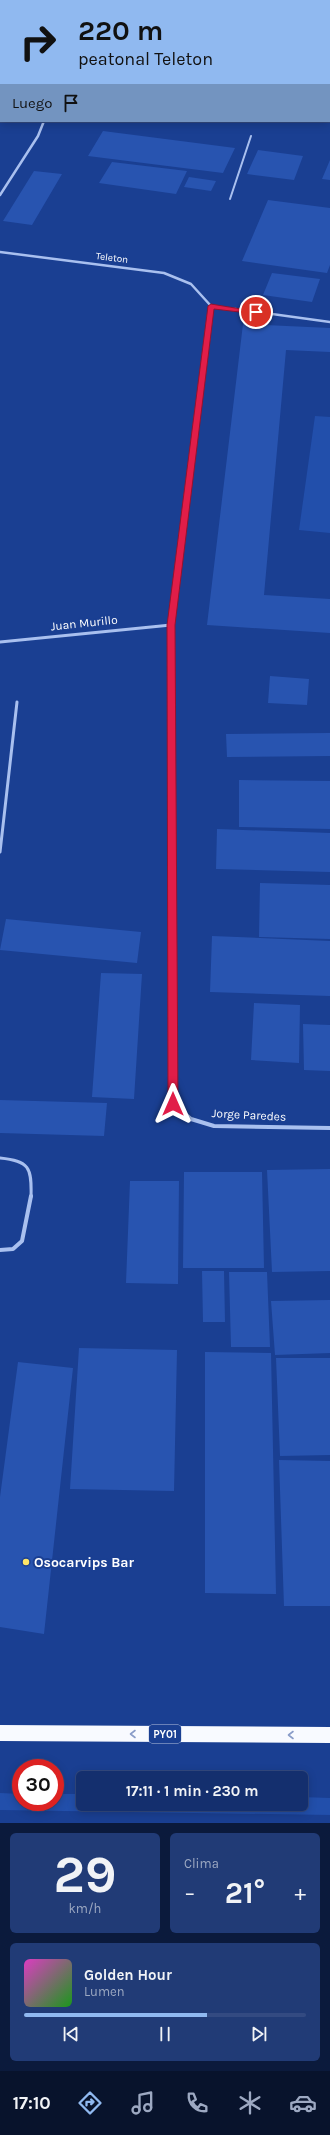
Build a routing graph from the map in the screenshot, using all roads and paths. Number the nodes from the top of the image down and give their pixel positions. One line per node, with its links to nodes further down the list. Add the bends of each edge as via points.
1 (44, 122): 3 (street, via 38,136)
2 (251, 136): 4 (lane)
3 (0, 195)
4 (230, 199)
5 (0, 252): 6 (street, Teleton, via 164,273 191,284)
6 (211, 306): 7 (lane); 8 (street)
7 (330, 322)
8 (171, 625): 9 (street, Juan Murillo); 12 (street, Jorge Paredes, via 173,1104 191,1119 214,1126)
9 (0, 642)
10 (17, 702): 11 (lane)
11 (0, 852)
12 (330, 1128)
13 (0, 1158): 14 (lane, via 19,1160 29,1170 32,1184 22,1241 12,1250)
14 (0, 1250)
15 (0, 1733): 16 (highway, PY01, one-way to 15)
16 (330, 1735)

